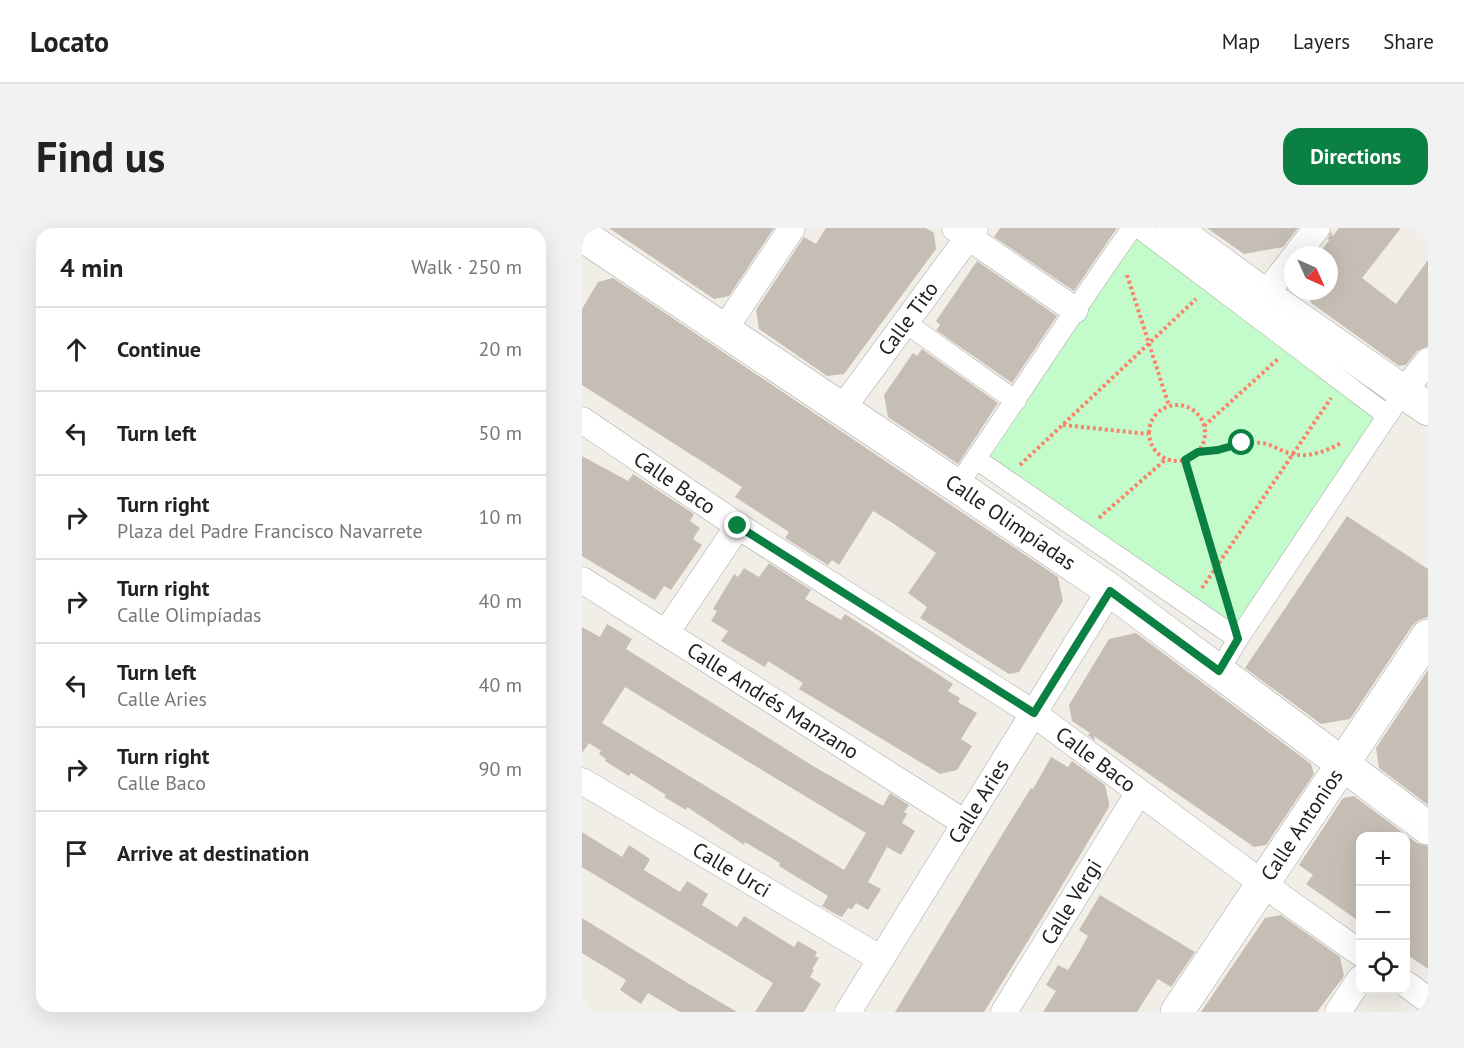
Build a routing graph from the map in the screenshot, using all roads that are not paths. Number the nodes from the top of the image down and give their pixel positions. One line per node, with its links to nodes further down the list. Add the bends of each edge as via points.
1 (792, 228): 13 (street)
2 (1132, 228): 11 (street)
3 (1139, 228): 16 (street, via 1342,383)
4 (1173, 228): 10 (street)
5 (1317, 228): 8 (street)
6 (966, 231): 11 (street); 12 (street, Calle Tito)
7 (584, 235): 13 (street, Calle Olimpíadas)
8 (1303, 246)
9 (1284, 271): 10 (street)
10 (1265, 295): 16 (street)
11 (1075, 310): 15 (street)
12 (906, 323): 15 (street); 17 (street, Calle Tito)
13 (724, 330): 17 (street, Calle Olimpíadas)
14 (1428, 361): 16 (street)
15 (1016, 402): 19 (street)
16 (1407, 405): 26 (street, via 1373,437)
17 (842, 410): 20 (street, Calle Olimpíadas)
18 (582, 420): 21 (street, Calle Baco)
19 (976, 459): 20 (street); 26 (street)
20 (957, 486): 23 (street, Calle Olimpíadas)
21 (738, 526): 24 (street); 28 (street, Calle Baco)
22 (582, 580): 24 (street, Calle Andrés Manzano)
23 (1110, 591): 27 (street, Calle Olimpíadas); 28 (street, Calle Aries)
24 (666, 633): 32 (street, Calle Andrés Manzano)
25 (1428, 636): 29 (street, Calle Antonios)
26 (1238, 639): 27 (street)
27 (1219, 671): 29 (street, Calle Olimpíadas)
28 (1034, 713): 31 (street, Calle Baco); 32 (street, Calle Aries)
29 (1344, 764): 33 (street, Calle Olimpíadas); 34 (street, Calle Antonios)
30 (582, 781): 36 (street, Calle Urci)
31 (1139, 792): 34 (street, Calle Baco); 41 (street, Calle Vergi)
32 (965, 823): 36 (street, Calle Aries)
33 (1428, 828)
34 (1263, 884): 35 (street, Calle Baco); 42 (street, Calle Antonios)
35 (1356, 949)
36 (881, 959): 40 (street, Calle Aries)
37 (1356, 985): 43 (street)
38 (1410, 987): 39 (street)
39 (1428, 1000)
40 (848, 1012)
41 (1004, 1012)
42 (1176, 1012)
43 (1338, 1012)

